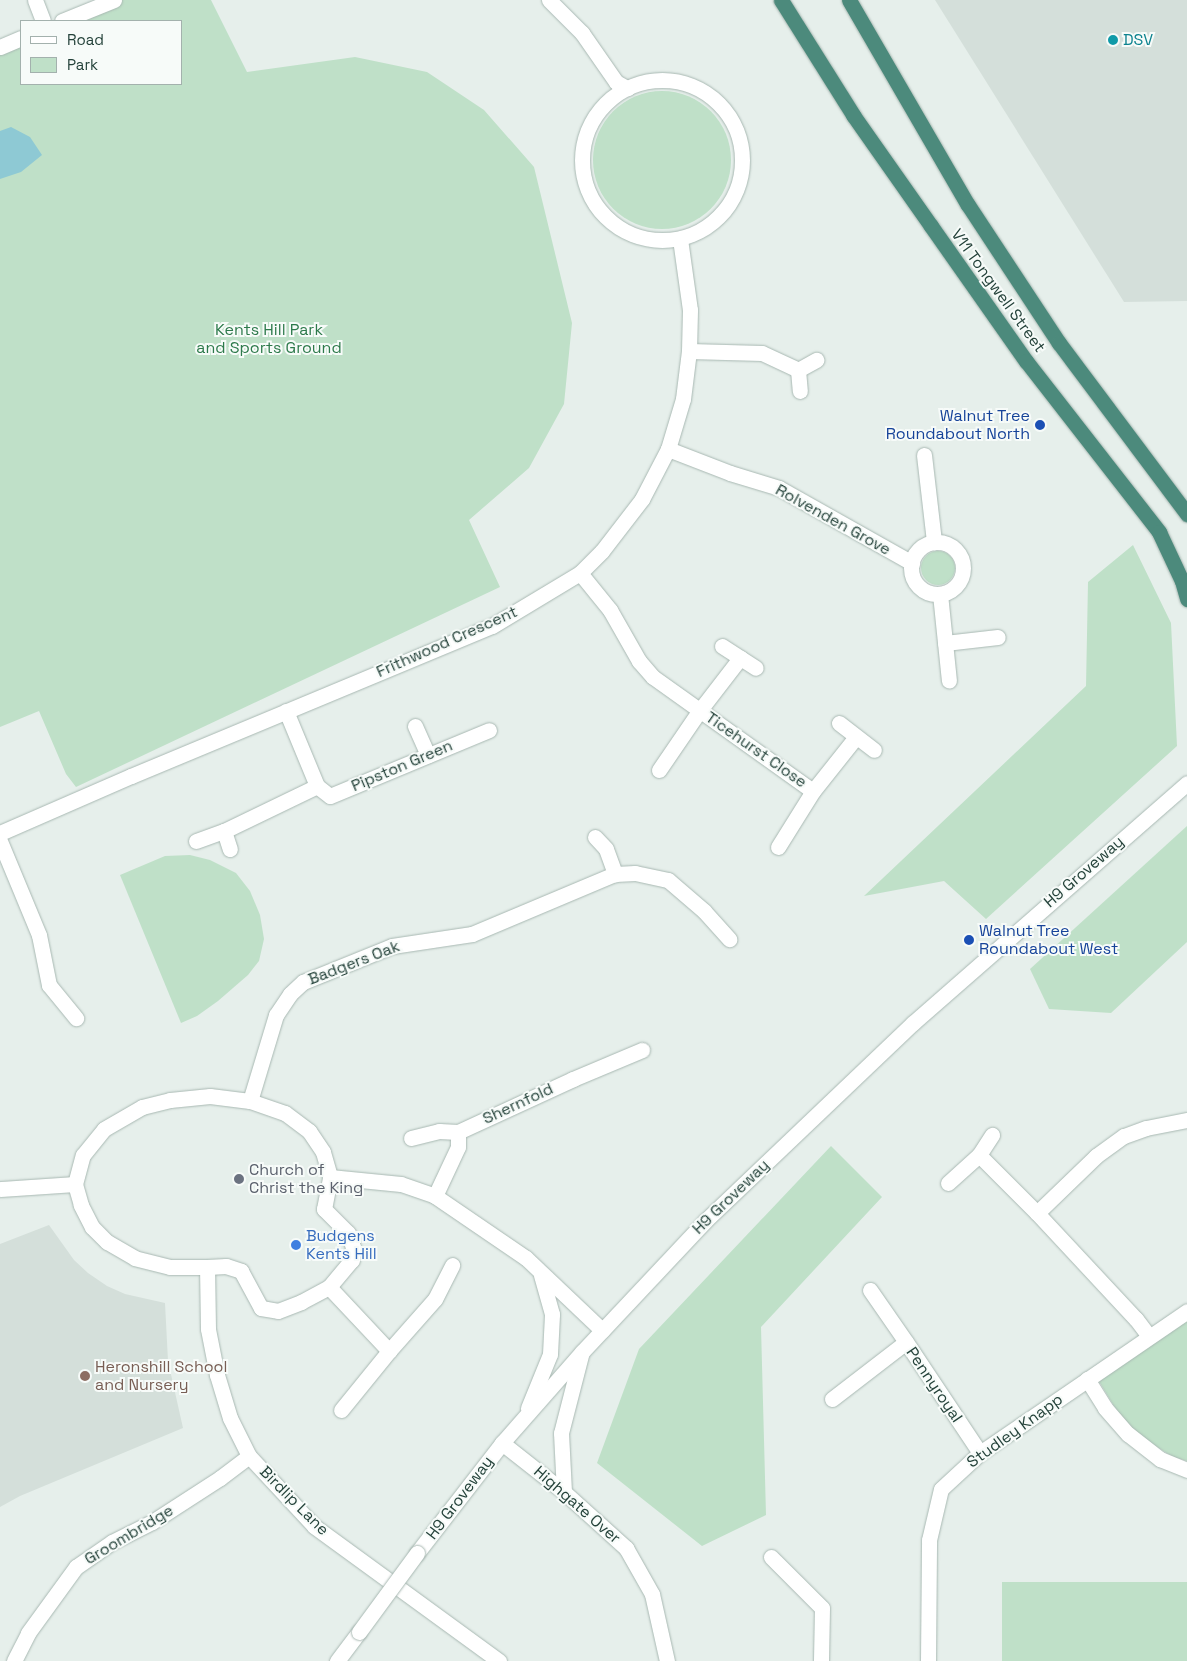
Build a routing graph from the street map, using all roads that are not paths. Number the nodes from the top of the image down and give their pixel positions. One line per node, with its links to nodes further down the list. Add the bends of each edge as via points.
1 (35, 0): 6 (street)
2 (114, 0): 7 (street)
3 (549, 0): 10 (street, via 582,33 616,82)
4 (781, 0): 23 (highway, V11 Tongwell Street, via 853,115 930,226 1026,361 1159,532)
5 (848, 0): 18 (highway, V11 Tongwell Street, via 968,205 1059,343)
6 (44, 20)
7 (64, 20)
8 (20, 38): 9 (street)
9 (0, 47)
10 (627, 88): 11 (street, via 609,100 592,120 584,140 582,166 588,191 599,211 616,226 650,240); 11 (street, via 653,80 680,82 705,92 725,110 738,134 743,160 738,187 726,210 705,229)
11 (680, 239): 12 (street, Frithwood Crescent, via 690,310)
12 (689, 351): 14 (street, via 762,353); 16 (street, Frithwood Crescent, via 683,399)
13 (816, 360): 14 (street)
14 (798, 370): 15 (street)
15 (800, 391)
16 (668, 449): 20 (street, Rolvenden Grove, via 730,474 779,488); 21 (street, Frithwood Crescent, via 642,500 602,551)
17 (924, 455): 19 (street)
18 (1185, 511)
19 (934, 542): 20 (street, Rolvenden Grove, via 920,549); 22 (street, via 942,542 956,550 963,565 960,580)
20 (912, 563): 22 (street, via 918,585)
21 (580, 573): 30 (street, Ticehurst Close, via 610,610 639,661 654,677); 31 (street, Frithwood Crescent, via 492,626)
22 (940, 594): 25 (street)
23 (1187, 599)
24 (998, 637): 25 (street)
25 (946, 643): 29 (street)
26 (722, 646): 27 (street)
27 (740, 658): 28 (street); 30 (street, Ticehurst Close)
28 (756, 668)
29 (949, 681)
30 (700, 710): 38 (street, Ticehurst Close); 41 (street, Ticehurst Close)
31 (286, 711): 40 (street); 43 (street, Frithwood Crescent)
32 (839, 723): 35 (street)
33 (415, 726): 37 (street)
34 (489, 730): 37 (street, Pipston Green)
35 (856, 737): 36 (street); 41 (street, Ticehurst Close)
36 (874, 750)
37 (428, 755): 40 (street, Pipston Green, via 330,796)
38 (659, 770)
39 (1185, 781): 71 (street, H9 Groveway, via 852,1079 705,1220)
40 (317, 786): 42 (street)
41 (813, 791): 47 (street, Ticehurst Close)
42 (224, 831): 46 (street); 48 (street)
43 (0, 834)
44 (595, 837): 49 (street, via 606,848)
45 (0, 841): 51 (street, via 39,935 49,985)
46 (196, 842)
47 (778, 847)
48 (230, 849)
49 (615, 874): 50 (street, Badgers Oak, via 635,873 668,880 704,911); 53 (street, Badgers Oak, via 472,934 392,946 303,982 276,1015)
50 (729, 939)
51 (76, 1018)
52 (642, 1050): 55 (street, Shernfold)
53 (250, 1101): 59 (street, via 284,1113 309,1131 323,1152); 61 (street, via 210,1096 142,1107 104,1129 83,1155)
54 (1187, 1120): 64 (street, via 1124,1136 1096,1156)
55 (458, 1132): 57 (street); 63 (street, via 458,1147)
56 (992, 1135): 58 (street)
57 (411, 1138)
58 (979, 1155): 60 (street); 64 (street)
59 (330, 1177): 63 (street, via 401,1184); 68 (street, via 324,1210 348,1233 353,1247 352,1260)
60 (948, 1183)
61 (75, 1184): 62 (street); 66 (street, via 92,1227 107,1242 135,1258 170,1267)
62 (0, 1189)
63 (435, 1196): 67 (street, via 526,1258)
64 (1037, 1213): 72 (street)
65 (452, 1265): 74 (street, via 435,1299)
66 (207, 1267): 68 (street, via 226,1266 240,1271 261,1308 278,1311); 82 (street, Birdlip Lane, via 208,1329 217,1375 230,1418)
67 (540, 1273): 71 (street); 79 (street, via 552,1314 550,1354)
68 (329, 1287): 74 (street)
69 (870, 1290): 73 (street)
70 (1187, 1311): 72 (street, Studley Knapp)
71 (602, 1330): 75 (street, H9 Groveway)
72 (1149, 1336): 76 (street, Studley Knapp)
73 (906, 1342): 77 (street, Pennyroyal); 81 (street, Pennyroyal)
74 (389, 1351): 78 (street)
75 (582, 1352): 79 (street, H9 Groveway); 84 (street, via 561,1433)
76 (1087, 1379): 81 (street, Studley Knapp); 83 (street, via 1105,1408 1128,1434 1160,1459)
77 (832, 1399)
78 (342, 1410)
79 (523, 1419): 80 (street, H9 Groveway)
80 (502, 1443): 84 (street, Highgate Over); 87 (street, H9 Groveway, bridge)
81 (980, 1453): 91 (street, Studley Knapp, via 941,1489 929,1540)
82 (249, 1456): 86 (street, Groombridge, via 190,1498 112,1542 76,1567 28,1633); 88 (street, Birdlip Lane, via 314,1526)
83 (1187, 1470)
84 (564, 1492): 89 (street, Highgate Over, via 626,1548 652,1594)
85 (771, 1557): 90 (street, via 822,1608)
86 (14, 1661)
87 (337, 1661)
88 (499, 1661)
89 (667, 1661)
90 (822, 1661)
91 (928, 1661)

